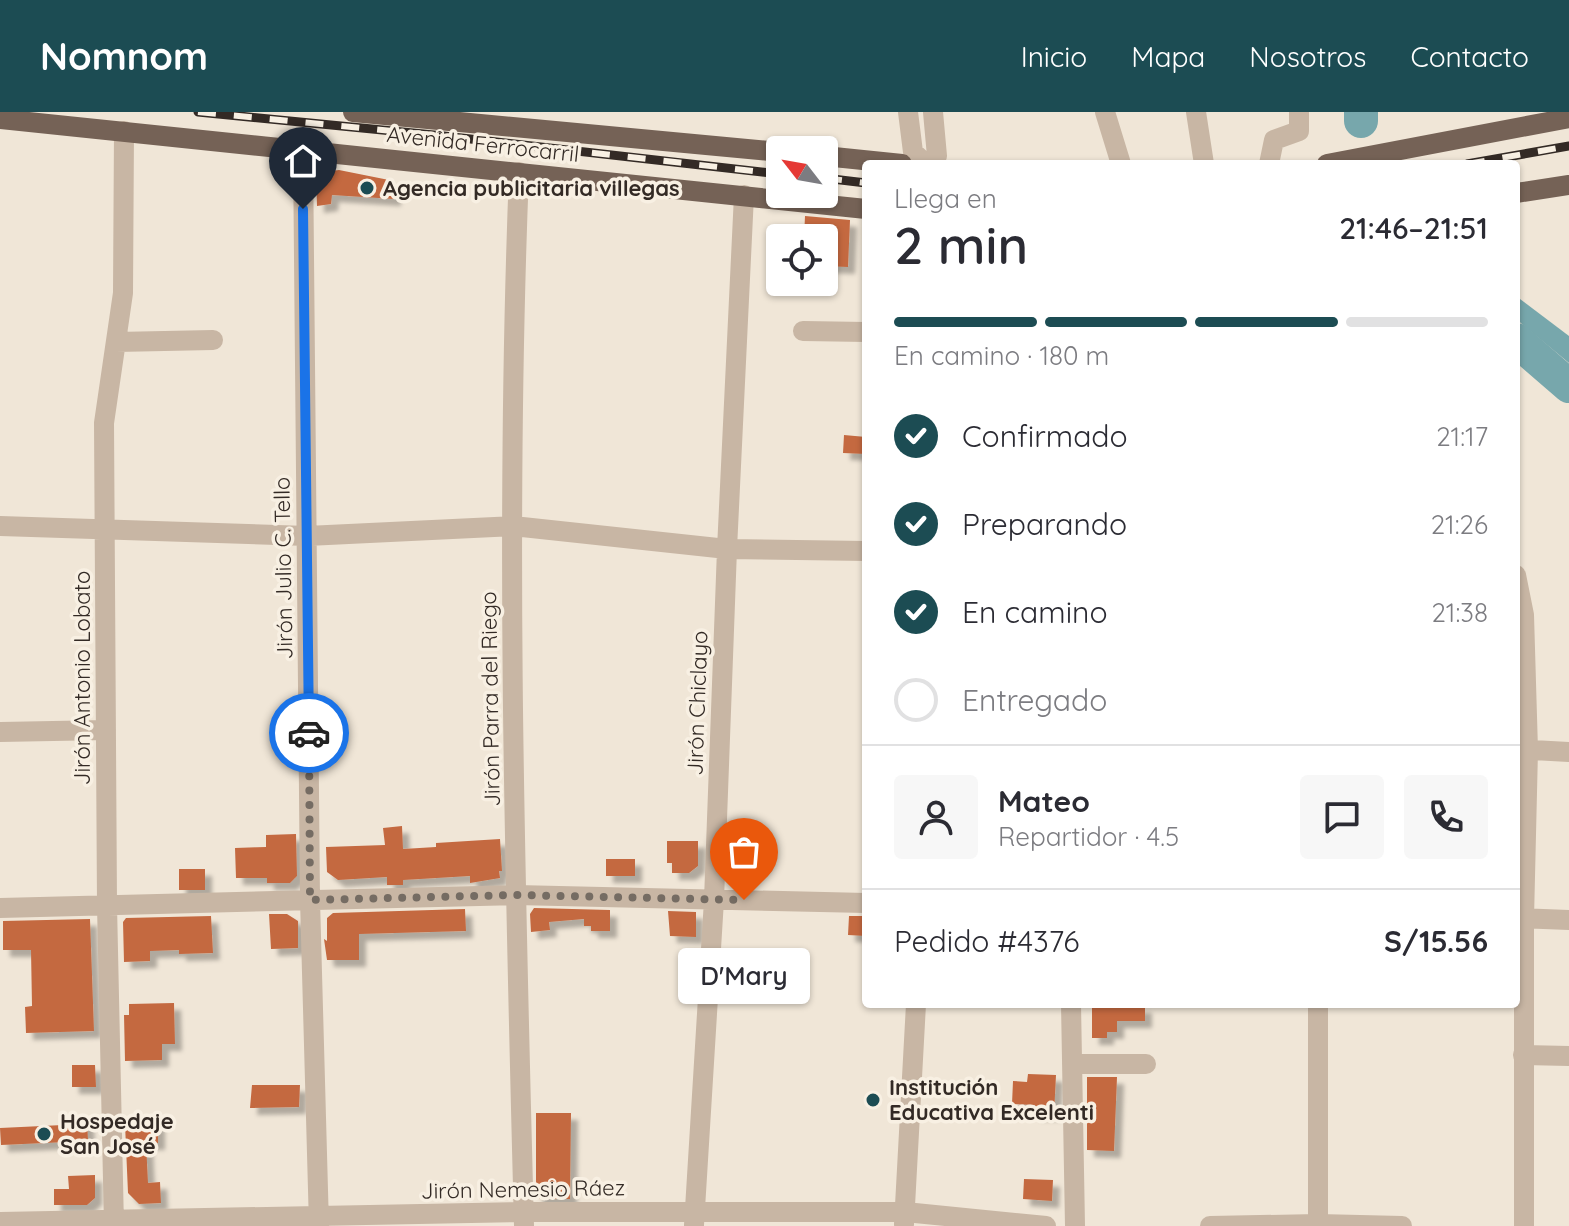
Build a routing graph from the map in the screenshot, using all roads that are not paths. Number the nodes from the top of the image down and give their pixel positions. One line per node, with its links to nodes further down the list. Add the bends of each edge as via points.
1 (353, 112): 7 (main road, Avenida Ferrocarril)
2 (908, 112): 15 (street)
3 (933, 112): 16 (street)
4 (1105, 112): 17 (street)
5 (1196, 112): 18 (street)
6 (1299, 112): 19 (street, via 1299,131 1274,140)
7 (498, 118): 12 (main road, Avenida Ferrocarril)
8 (1569, 118): 20 (main road)
9 (0, 119): 10 (main road, Avenida Ferrocarril)
10 (124, 131): 11 (main road, Avenida Ferrocarril); 29 (street, Jirón Antonio Lobato, via 123,293)
11 (303, 150): 21 (main road, Avenida Ferrocarril); 33 (street, Jirón Julio C. Tello)
12 (766, 150)
13 (838, 157): 14 (main road)
14 (903, 160)
15 (923, 160)
16 (923, 160)
17 (1120, 160)
18 (1203, 160)
19 (1270, 160)
20 (1348, 160)
21 (519, 172): 24 (main road, Avenida Ferrocarril); 31 (street, Jirón Parra del Riego)
22 (1564, 186): 23 (main road)
23 (1520, 192)
24 (744, 195): 25 (main road, Avenida Ferrocarril); 34 (street, Jirón Chiclayo)
25 (862, 209)
26 (803, 331): 27 (street)
27 (862, 332)
28 (213, 340): 29 (street)
29 (116, 342): 32 (street, Jirón Antonio Lobato, via 104,423)
30 (0, 526): 32 (street)
31 (513, 526): 33 (street); 34 (street); 41 (street, Jirón Parra del Riego)
32 (105, 529): 33 (street); 37 (street, Jirón Antonio Lobato)
33 (307, 536): 42 (street, Jirón Julio C. Tello)
34 (727, 549): 35 (street); 43 (street, Jirón Chiclayo)
35 (862, 551)
36 (1520, 595): 39 (street)
37 (106, 730): 38 (street); 45 (street, Jirón Antonio Lobato)
38 (0, 732)
39 (1522, 750): 40 (street); 47 (street)
40 (1569, 752)
41 (516, 895): 42 (street); 43 (street); 56 (street, Jirón Parra del Riego)
42 (310, 900): 45 (street); 59 (street, Jirón Julio C. Tello)
43 (714, 900): 44 (street); 57 (street, Jirón Chiclayo)
44 (862, 903)
45 (107, 905): 46 (street); 61 (street, Jirón Antonio Lobato)
46 (0, 908)
47 (1520, 919): 48 (street); 52 (street)
48 (1569, 920)
49 (916, 1008): 58 (street)
50 (1071, 1008): 54 (street)
51 (1318, 1008): 62 (street)
52 (1523, 1055): 53 (street); 67 (street)
53 (1569, 1056)
54 (1072, 1064): 55 (street); 64 (street)
55 (1146, 1064)
56 (524, 1219): 57 (street, Jirón Nemesio Ráez); 59 (street, Jirón Nemesio Ráez)
57 (694, 1219): 58 (street, Jirón Nemesio Ráez)
58 (904, 1219): 63 (street, Jirón Nemesio Ráez)
59 (319, 1221): 61 (street, Jirón Nemesio Ráez)
60 (0, 1222): 61 (street, Jirón Nemesio Ráez)
61 (114, 1223)
62 (1318, 1225): 65 (street); 66 (street)
63 (1046, 1226)
64 (1075, 1226)
65 (1210, 1226)
66 (1402, 1226)
67 (1524, 1226)

